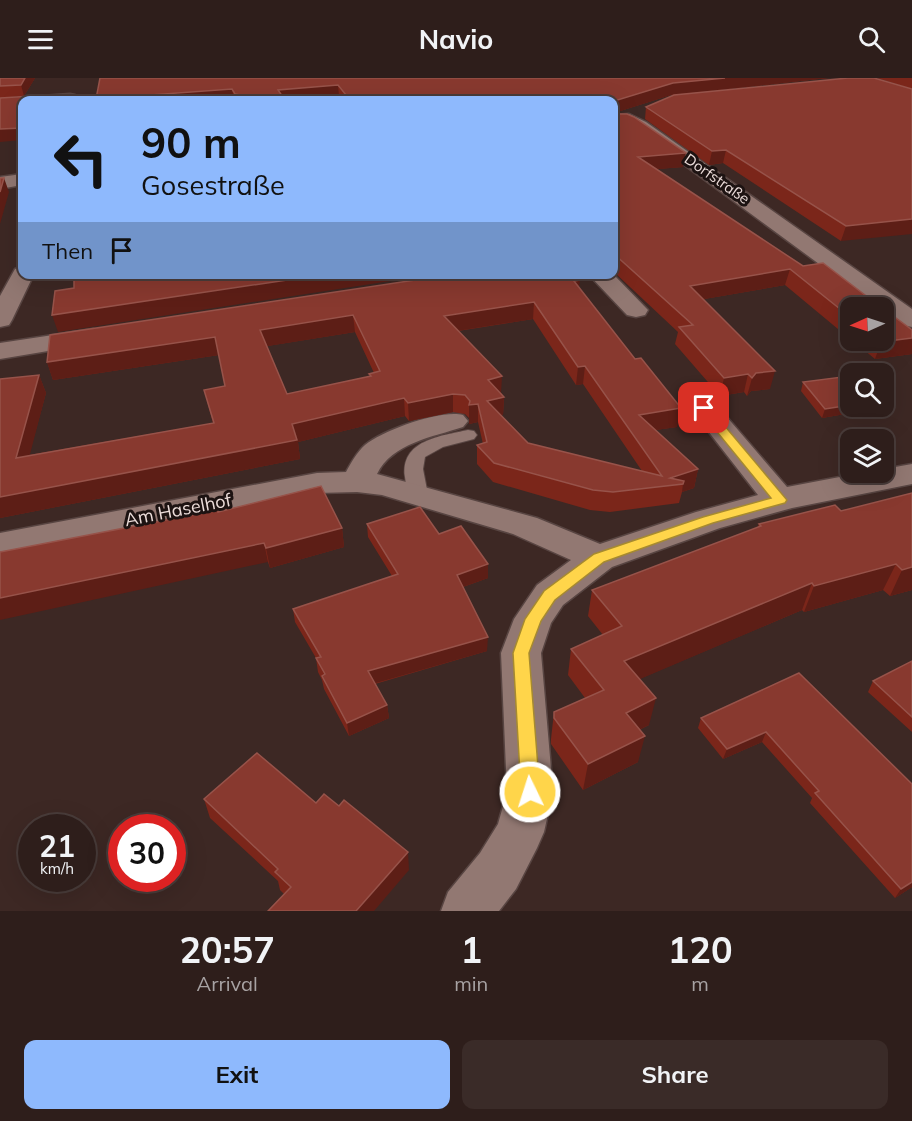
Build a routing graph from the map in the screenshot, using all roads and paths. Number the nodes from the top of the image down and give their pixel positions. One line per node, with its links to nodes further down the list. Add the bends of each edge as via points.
1 (629, 116): 8 (street, Dorfstraße)
2 (18, 181): 3 (street)
3 (0, 183)
4 (20, 279): 7 (street)
5 (604, 279): 6 (street)
6 (636, 310)
7 (2, 312)
8 (912, 320)
9 (114, 334): 10 (street)
10 (0, 351)
11 (704, 408): 16 (street)
12 (461, 428): 14 (street, via 408,436 376,451); 15 (lane, via 417,454 413,463)
13 (912, 474): 16 (street)
14 (357, 482): 15 (street, Am Haselhof); 17 (street, Am Haselhof, via 317,483)
15 (418, 495): 18 (street, Am Haselhof, via 525,526)
16 (780, 500): 18 (street)
17 (0, 545)
18 (599, 558): 19 (street, via 550,596 533,619 521,653 530,792 520,832 498,871)
19 (467, 911)

